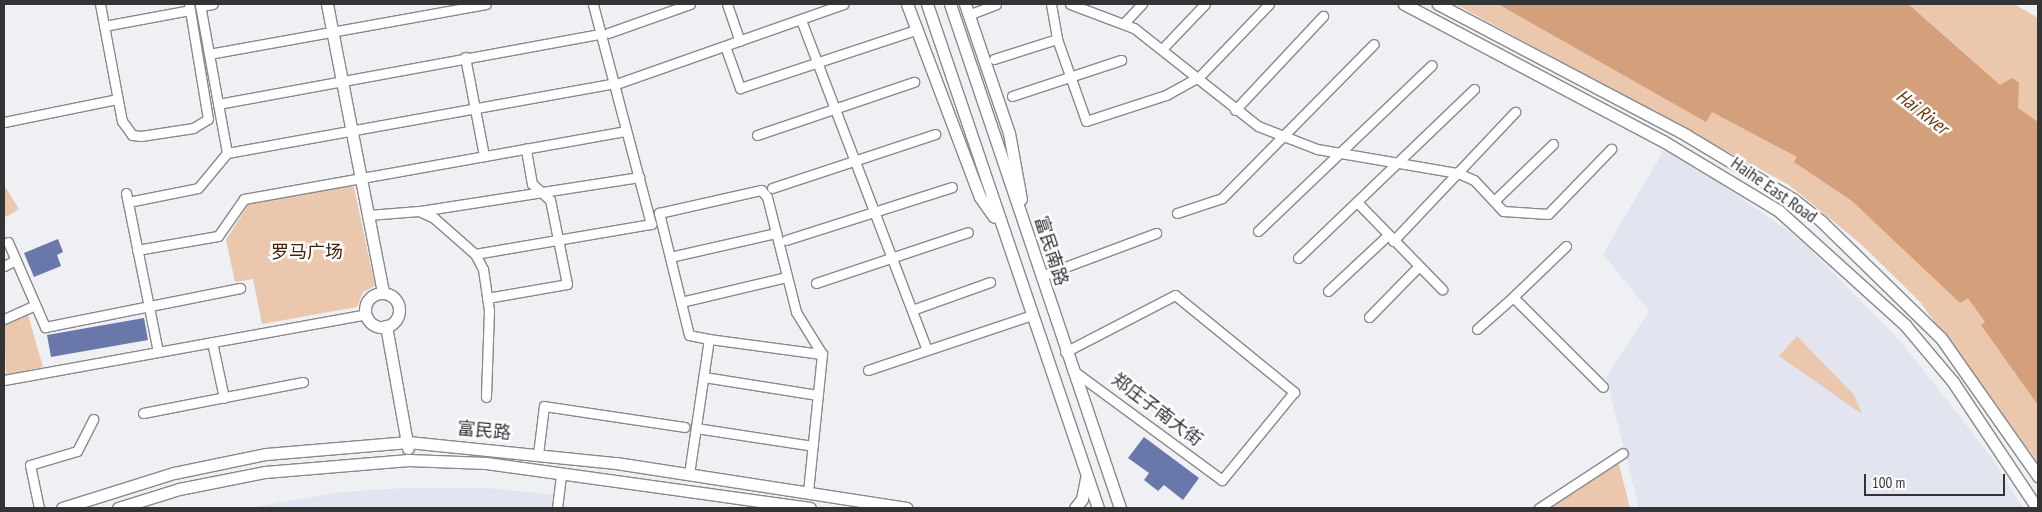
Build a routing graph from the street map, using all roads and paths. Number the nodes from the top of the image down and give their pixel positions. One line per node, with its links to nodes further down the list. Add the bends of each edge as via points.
1 (100, 4): 27 (street)
2 (213, 4): 21 (street)
3 (327, 4): 28 (main road)
4 (486, 4): 28 (street)
5 (593, 4): 30 (street)
6 (690, 4): 30 (street)
7 (727, 4): 32 (street)
8 (842, 4): 25 (street)
9 (907, 4): 29 (main road)
10 (927, 4): 82 (main road)
11 (950, 4): 81 (main road, 富民南路)
12 (965, 4): 23 (main road)
13 (996, 4): 23 (street)
14 (1051, 4): 31 (street)
15 (1070, 4): 26 (street)
16 (1142, 4): 26 (street)
17 (1205, 4): 35 (street)
18 (1269, 4): 43 (street)
19 (1404, 4): 159 (main road, Haihe East Road, via 1663,141 1779,211 1905,325 1953,382)
20 (1438, 4): 147 (main road, Haihe East Road, via 1686,135 1793,199 1822,222 1941,338)
21 (200, 5): 36 (street)
22 (190, 7): 27 (street); 49 (street, via 208,119 193,128 132,135 122,121)
23 (968, 16): 81 (main road, via 1009,133)
24 (1324, 16): 53 (street)
25 (801, 20): 32 (street); 40 (street)
26 (1125, 22): 35 (street)
27 (104, 26): 49 (street)
28 (332, 30): 36 (street); 44 (main road)
29 (915, 30): 40 (street); 82 (main road, via 980,197)
30 (604, 34): 37 (street); 46 (street)
31 (1057, 38): 38 (street); 42 (street)
32 (740, 41): 34 (street)
33 (1374, 44): 60 (street)
34 (725, 46): 40 (street, via 740,88); 46 (street)
35 (1162, 48): 43 (street)
36 (209, 54): 50 (street)
37 (465, 57): 44 (street); 51 (street)
38 (994, 59)
39 (1121, 60): 42 (street)
40 (815, 64): 52 (street)
41 (1432, 65): 65 (street)
42 (1070, 77): 43 (street, via 1086,121 1166,95); 48 (street)
43 (1199, 77): 53 (street)
44 (342, 79): 50 (street); 56 (main road)
45 (914, 82): 52 (street)
46 (615, 83): 51 (street); 57 (street)
47 (1474, 89): 68 (street)
48 (1012, 96)
49 (118, 99): 55 (street)
50 (218, 104): 64 (street)
51 (474, 106): 56 (street); 66 (street)
52 (832, 109): 59 (street); 67 (street)
53 (1235, 110): 60 (street)
54 (1515, 112): 69 (street)
55 (4, 122)
56 (352, 129): 64 (street); 70 (main road)
57 (626, 131): 62 (street); 71 (street)
58 (935, 134): 67 (street)
59 (757, 135)
60 (1280, 135): 65 (street); 79 (street, via 1222,198)
61 (1553, 144): 75 (street)
62 (526, 148): 66 (street); 74 (street, via 532,184)
63 (1611, 149): 75 (street, via 1548,214 1503,211)
64 (227, 153): 92 (street, via 198,188 127,198)
65 (1340, 153): 68 (street); 83 (street)
66 (484, 156): 70 (street)
67 (852, 161): 73 (street); 78 (street)
68 (1400, 162): 69 (street); 76 (street)
69 (1458, 173): 75 (street, via 1474,180); 87 (street)
70 (361, 177): 80 (main road); 92 (street, via 244,199 218,236)
71 (639, 177): 74 (street); 88 (street, via 651,224)
72 (952, 187): 78 (street)
73 (772, 188)
74 (542, 193): 77 (street); 88 (street, via 550,200)
75 (1494, 201)
76 (1357, 202): 87 (street); 96 (street)
77 (419, 211): 80 (street); 93 (street)
78 (873, 211): 89 (street); 95 (street)
79 (1177, 213)
80 (368, 215): 107 (main road)
81 (1021, 218): 100 (main road, 富民南路)
82 (1001, 227): 115 (main road)
83 (1258, 231)
84 (968, 232): 95 (street)
85 (776, 233): 94 (street); 94 (street, via 767,196 761,190 659,214); 101 (street)
86 (1156, 233): 100 (street)
87 (1390, 238): 99 (street); 106 (street)
88 (558, 240): 93 (street); 109 (street, via 567,284)
89 (786, 240)
90 (8, 242): 97 (street)
91 (1566, 246): 108 (street)
92 (137, 250): 112 (street)
93 (475, 254): 109 (street)
94 (670, 257): 110 (street)
95 (893, 257): 103 (street); 113 (street)
96 (1298, 258)
97 (16, 260): 98 (street); 111 (street)
98 (4, 266)
99 (1418, 267): 105 (street); 116 (street)
100 (1041, 276): 124 (main road, 富民南路)
101 (787, 277): 110 (street); 125 (street, via 796,312)
102 (990, 282): 113 (street)
103 (816, 283)
104 (240, 288): 112 (street)
105 (1442, 289)
106 (1328, 291)
107 (383, 293): 114 (main road, via 369,299); 118 (main road, via 398,306 398,316)
108 (1513, 297): 119 (street); 131 (street)
109 (487, 298): 133 (street)
110 (681, 302): 120 (street, via 689,335)
111 (35, 305): 112 (street, via 45,327); 117 (street)
112 (148, 305): 123 (street)
113 (912, 310): 122 (street)
114 (366, 314): 118 (main road, via 371,323); 121 (street)
115 (1032, 315): 122 (street); 144 (main road)
116 (1369, 317)
117 (4, 319)
118 (386, 326): 139 (main road)
119 (1477, 329)
120 (709, 338): 125 (street); 128 (street)
121 (212, 342): 123 (street); 134 (street)
122 (927, 350): 127 (street)
123 (158, 351): 129 (street)
124 (1065, 352): 126 (main road, 富民南路); 126 (street, 郑庄子南大街, via 1175,295 1294,392 1222,480)
125 (822, 354): 132 (street)
126 (1070, 369): 157 (main road, 富民南路)
127 (868, 370)
128 (704, 377): 132 (street); 138 (street)
129 (4, 379)
130 (303, 382): 134 (street)
131 (1603, 387)
132 (818, 395): 140 (street)
133 (486, 397)
134 (224, 398): 135 (street)
135 (143, 413)
136 (93, 418): 149 (street, via 78,451 30,464)
137 (684, 427): 142 (street, via 544,406)
138 (696, 428): 140 (street); 146 (street)
139 (408, 442): 142 (main road, 富民路); 143 (main road); 150 (main road, 富民路, via 266,454 174,473)
140 (813, 446): 148 (street)
141 (1623, 453): 158 (street)
142 (538, 454): 146 (main road, 富民路)
143 (408, 460): 145 (main road, 富民路); 151 (main road, 富民路, via 265,472 179,489)
144 (1086, 472): 155 (main road, via 1082,499); 156 (main road)
145 (562, 473): 152 (street); 153 (main road, 富民路)
146 (689, 474): 148 (main road, 富民路)
147 (2038, 476)
148 (808, 492): 154 (main road, 富民路)
149 (39, 508)
150 (62, 508)
151 (118, 508)
152 (557, 508)
153 (810, 508)
154 (907, 508)
155 (1075, 508)
156 (1098, 508)
157 (1120, 508)
158 (1539, 508)
159 (2038, 508)

